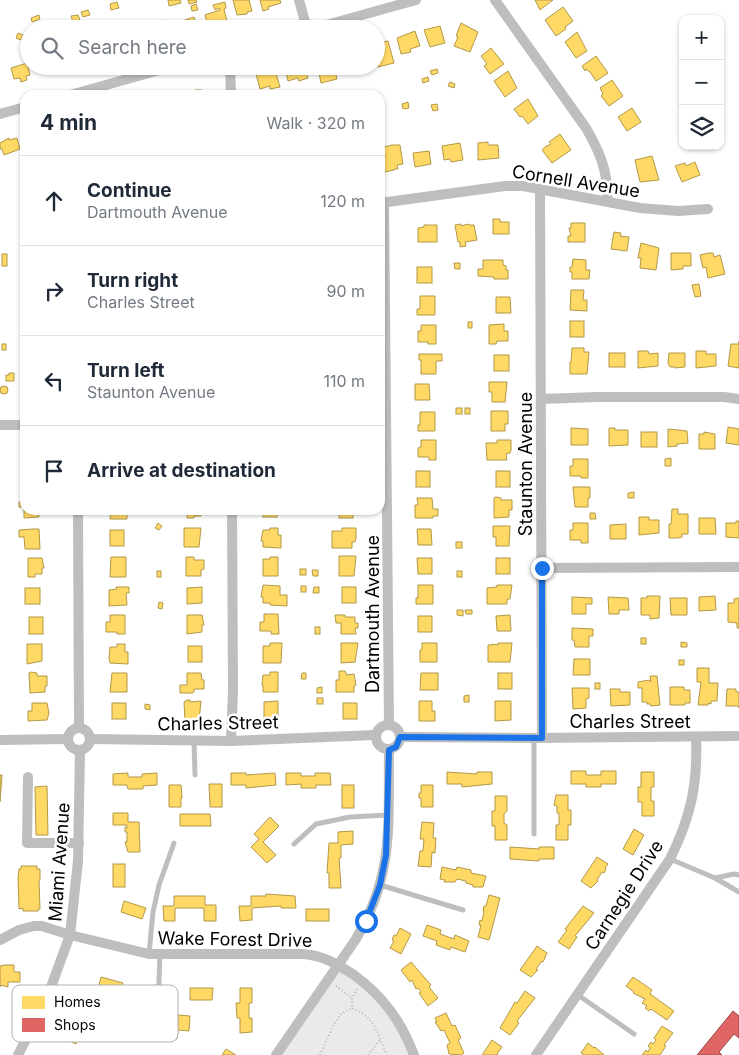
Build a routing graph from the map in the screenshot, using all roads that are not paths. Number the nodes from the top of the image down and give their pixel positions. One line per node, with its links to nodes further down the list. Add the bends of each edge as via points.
1 (299, 0): 4 (street)
2 (416, 0): 5 (street)
3 (495, 0): 13 (street, via 596,146 607,178)
4 (305, 20)
5 (344, 20)
6 (143, 75): 8 (street)
7 (230, 75): 9 (street)
8 (90, 90)
9 (231, 90)
10 (20, 108): 11 (street)
11 (0, 114)
12 (540, 189): 13 (street, Cornell Avenue); 14 (street, Cornell Avenue, via 505,186); 16 (street, Staunton Avenue)
13 (607, 202): 15 (street, Cornell Avenue, via 660,210)
14 (385, 203)
15 (708, 210)
16 (541, 399): 17 (street); 24 (street, Staunton Avenue)
17 (739, 399)
18 (0, 425): 19 (street)
19 (20, 425)
20 (385, 426): 25 (street, Dartmouth Avenue)
21 (78, 515): 26 (street)
22 (232, 515): 36 (street)
23 (739, 567): 24 (street)
24 (542, 568): 31 (street, Staunton Avenue)
25 (389, 724): 27 (street, via 382,726); 29 (street, via 396,727)
26 (79, 727): 32 (street, via 72,729); 33 (street, via 86,730)
27 (375, 735): 36 (street, Charles Street); 38 (street, via 379,746)
28 (739, 736): 30 (street, Charles Street)
29 (400, 737): 31 (street, Charles Street); 38 (street, via 396,747)
30 (696, 737): 31 (street, Charles Street); 46 (street, Carnegie Drive, via 692,804)
31 (538, 738): 42 (lane)
32 (67, 739): 34 (street); 37 (street, via 70,746)
33 (90, 739): 35 (street, Charles Street); 37 (street, via 86,748)
34 (0, 740)
35 (194, 741): 36 (street, Charles Street); 39 (lane)
36 (231, 741)
37 (80, 750): 43 (street, Miami Avenue)
38 (389, 750): 41 (street)
39 (195, 775)
40 (28, 777): 43 (street, via 27,843)
41 (388, 815): 45 (lane, via 350,817 316,824); 49 (street, via 386,855)
42 (534, 834)
43 (79, 842): 52 (street, Miami Avenue)
44 (174, 843): 54 (lane, via 159,885)
45 (294, 844)
46 (670, 859): 48 (lane); 59 (street, Carnegie Drive)
47 (739, 875): 48 (lane)
48 (715, 878): 50 (lane)
49 (380, 885): 51 (lane); 56 (street, via 366,921)
50 (739, 892)
51 (463, 910)
52 (70, 935): 53 (street, Wake Forest Drive, via 34,926); 54 (street, Wake Forest Drive); 57 (street, Miami Avenue)
53 (0, 940)
54 (149, 954): 55 (street, Wake Forest Drive)
55 (160, 954): 56 (street, Wake Forest Drive, via 304,954 324,957); 58 (lane)
56 (338, 964): 63 (street); 64 (street, Wake Forest Drive, via 382,999 396,1017)
57 (51, 985)
58 (159, 985)
59 (578, 995): 60 (lane); 65 (street, Carnegie Drive)
60 (634, 1034)
61 (25, 1042): 62 (street, Miami Avenue)
62 (18, 1055)
63 (276, 1055)
64 (414, 1055)
65 (536, 1055)

